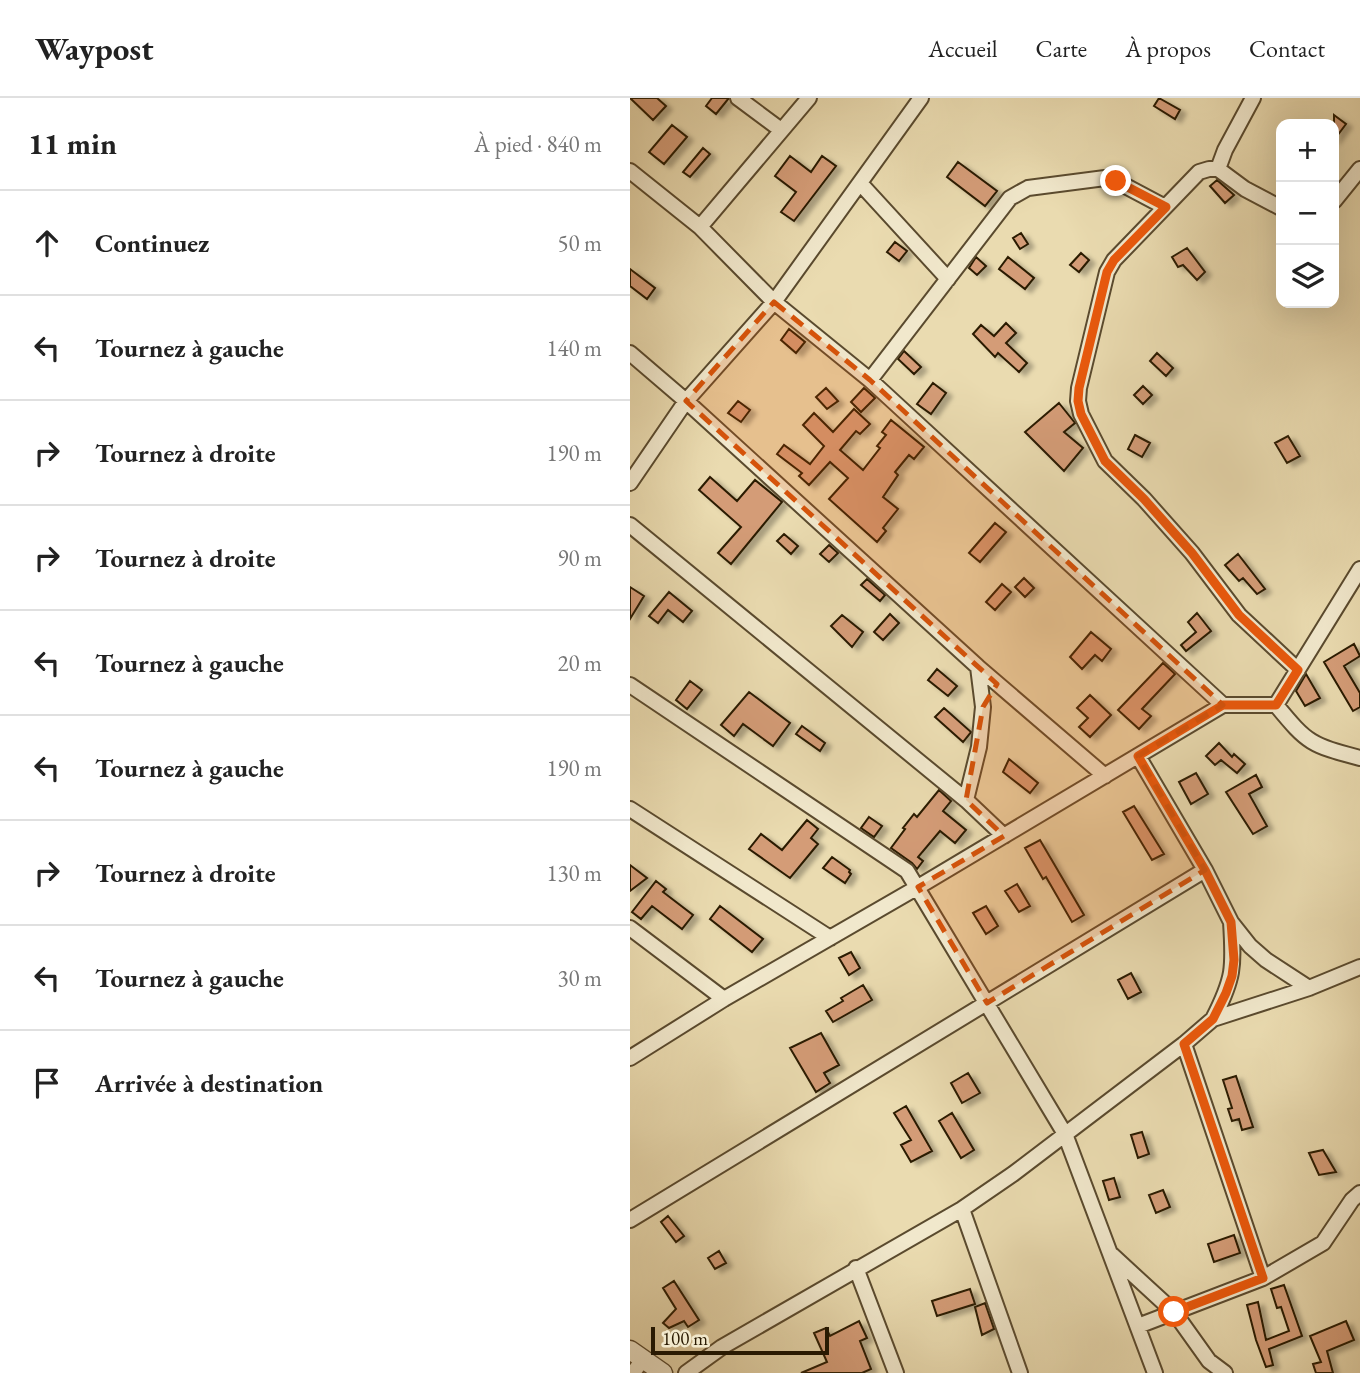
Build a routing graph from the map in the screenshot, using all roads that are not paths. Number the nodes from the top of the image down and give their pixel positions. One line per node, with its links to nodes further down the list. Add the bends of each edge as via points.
1 (738, 98): 5 (street)
2 (809, 98): 5 (street)
3 (1253, 98): 6 (street)
4 (914, 101): 9 (street)
5 (781, 130): 13 (street)
6 (1218, 169): 11 (street); 12 (street, via 1199,172)
7 (1360, 169): 10 (street)
8 (630, 171): 13 (street)
9 (860, 183): 14 (street); 15 (street)
10 (1339, 193)
11 (1276, 205)
12 (1166, 207): 14 (street, via 1105,178 1028,188 1010,198); 23 (street, via 1107,272 1079,388 1081,414 1105,461 1192,553 1239,615)
13 (700, 227): 15 (street)
14 (948, 279): 17 (street)
15 (774, 302): 17 (street); 18 (street)
16 (630, 353): 18 (street)
17 (870, 380): 26 (street)
18 (686, 401): 19 (street); 22 (street)
19 (632, 477)
20 (630, 525): 32 (street)
21 (1360, 569): 23 (street)
22 (978, 667): 24 (street); 28 (street)
23 (1298, 670): 27 (street)
24 (998, 684): 28 (street); 31 (street)
25 (630, 685): 36 (street, via 906,871)
26 (1223, 705): 27 (street); 29 (street)
27 (1276, 705): 30 (street, via 1314,745)
28 (983, 707): 32 (street)
29 (1138, 756): 31 (street); 35 (street)
30 (1360, 758)
31 (1105, 776): 34 (street)
32 (966, 800): 34 (street)
33 (630, 808): 39 (street)
34 (1004, 836): 36 (street)
35 (1205, 870): 37 (street); 43 (street)
36 (918, 887): 39 (street); 43 (street)
37 (1231, 922): 41 (street, via 1266,960); 44 (street, via 1232,976)
38 (630, 928): 42 (street)
39 (830, 938): 42 (street)
40 (1360, 967): 41 (street)
41 (1309, 988): 44 (street)
42 (724, 999): 46 (street)
43 (987, 1003): 47 (street); 50 (street)
44 (1213, 1019): 45 (street)
45 (1184, 1044): 47 (street); 53 (street)
46 (630, 1058)
47 (1065, 1134): 49 (street); 51 (street)
48 (1360, 1193): 53 (street, via 1323,1243)
49 (962, 1209): 52 (street); 60 (street)
50 (630, 1220)
51 (1111, 1254): 54 (street); 55 (street)
52 (856, 1268): 58 (street); 59 (street)
53 (1263, 1278): 54 (street)
54 (1174, 1312): 55 (street); 62 (street, via 1209,1361)
55 (1138, 1326): 61 (street)
56 (636, 1361): 57 (street)
57 (663, 1373)
58 (686, 1373)
59 (896, 1373)
60 (1020, 1373)
61 (1155, 1373)
62 (1225, 1373)

